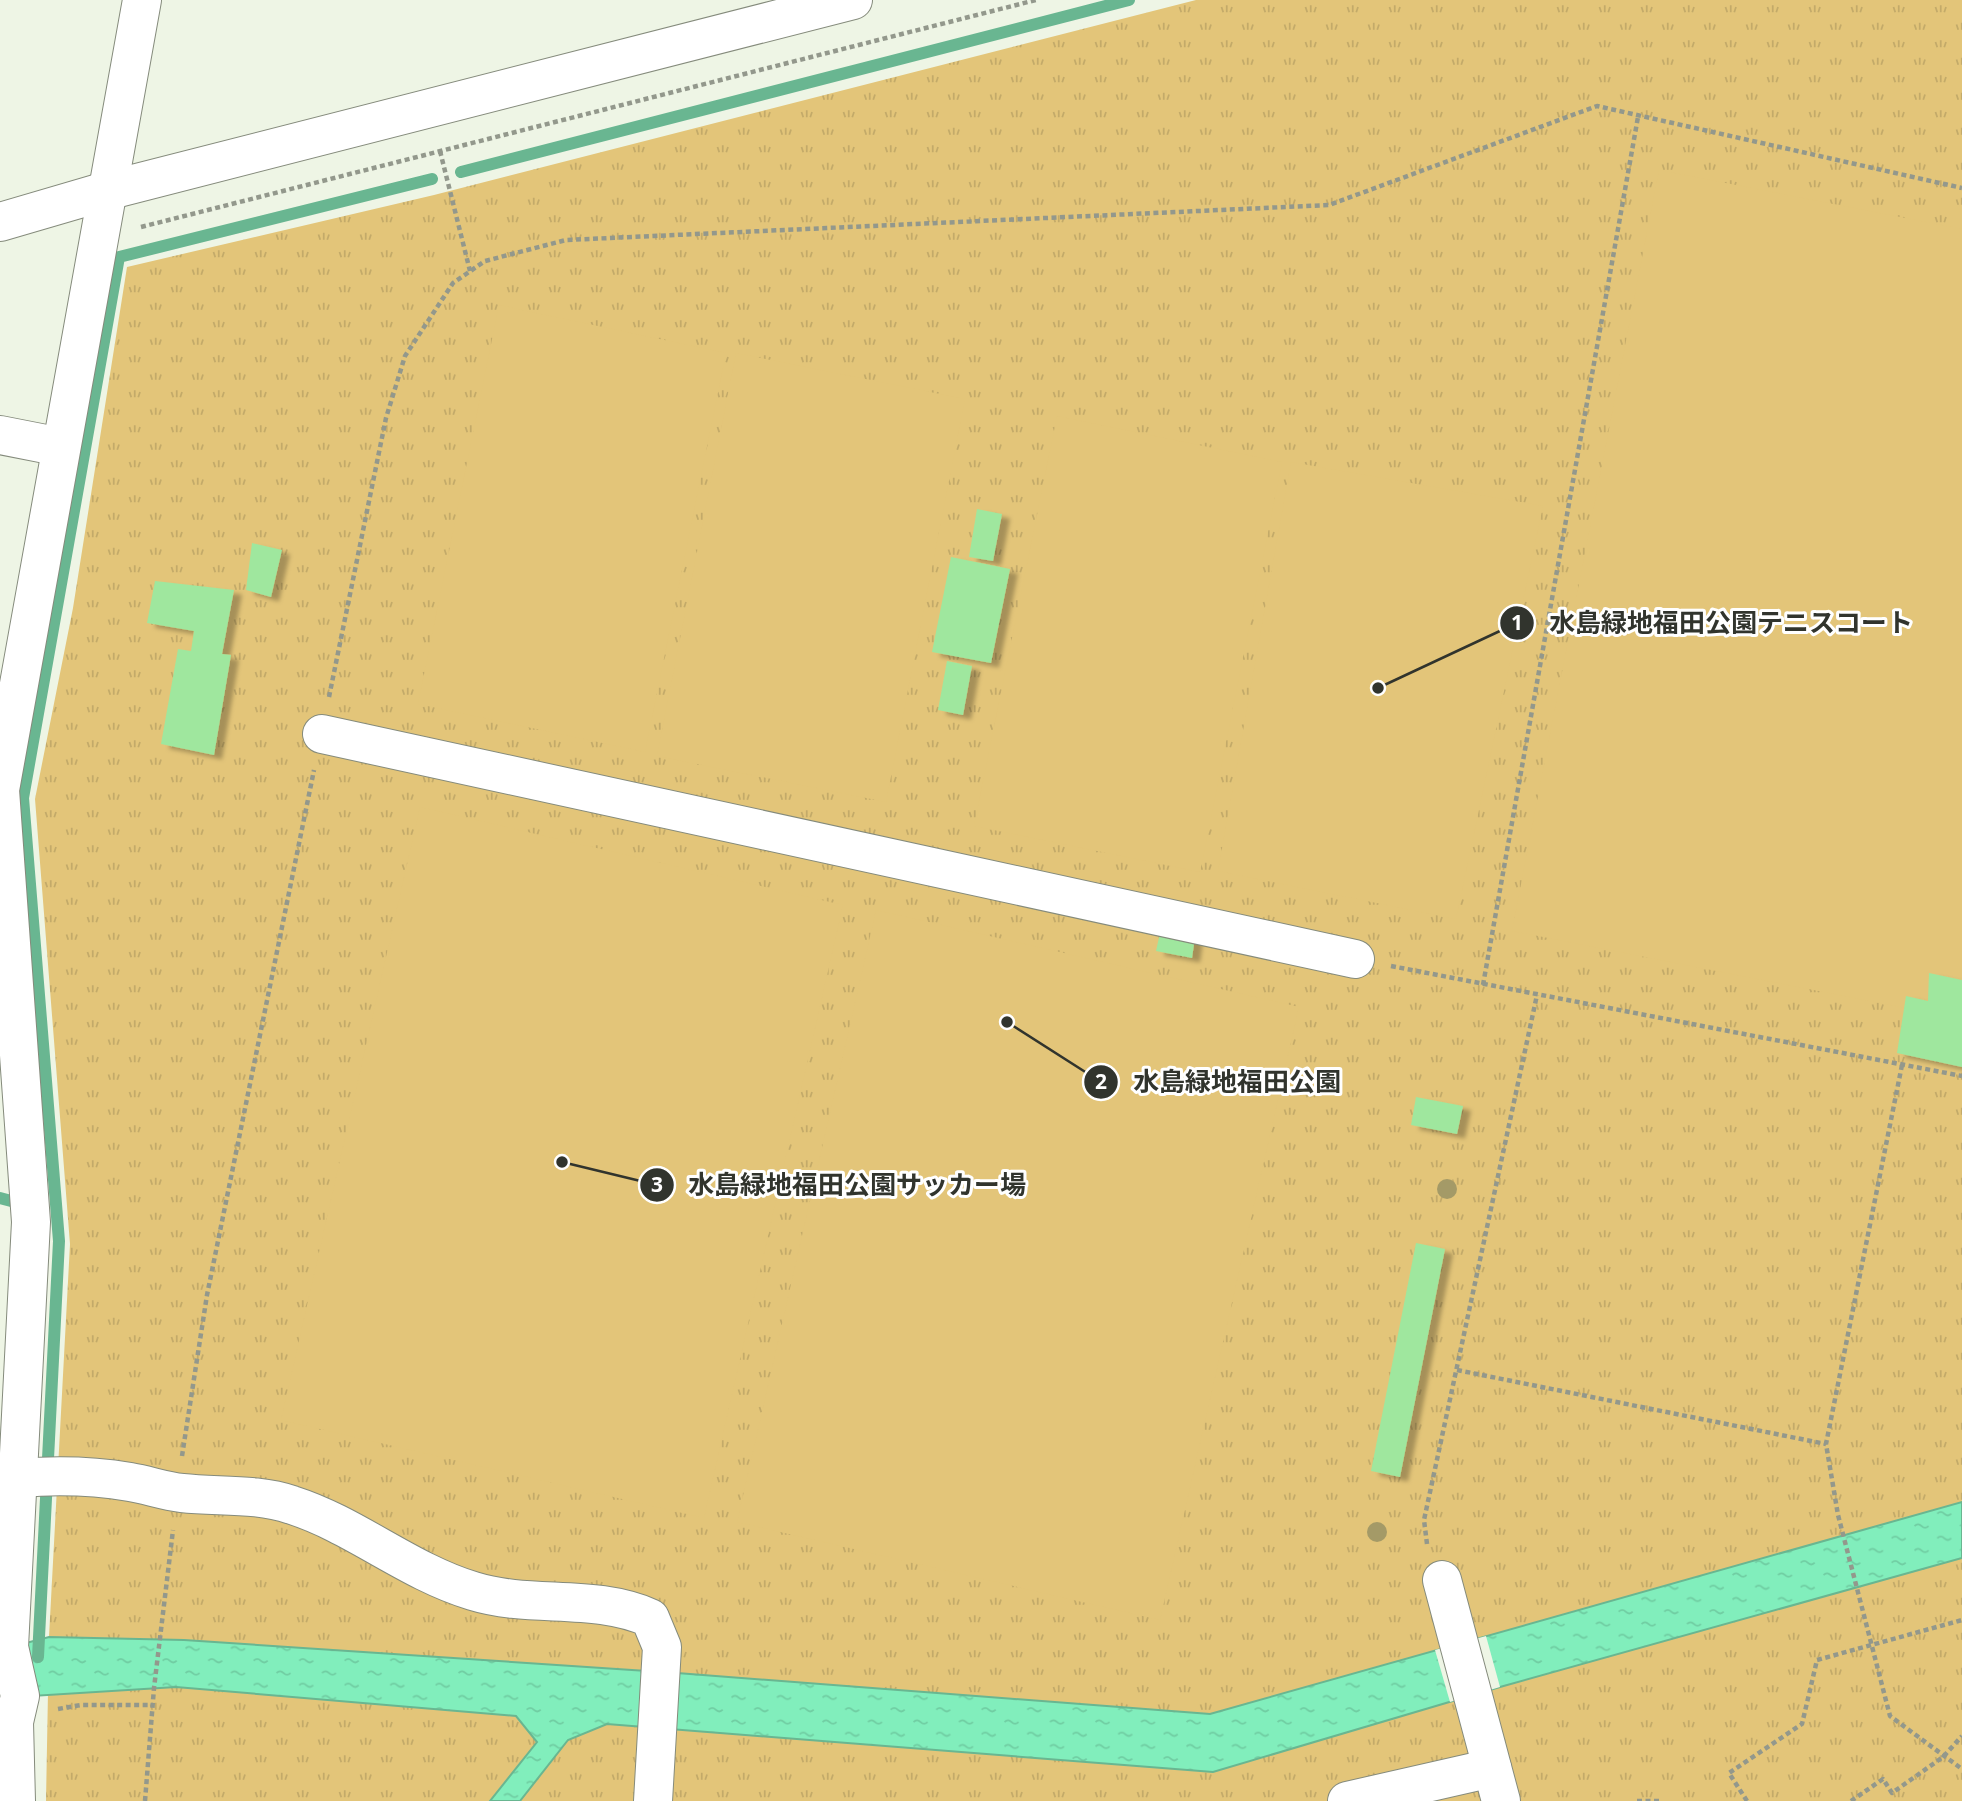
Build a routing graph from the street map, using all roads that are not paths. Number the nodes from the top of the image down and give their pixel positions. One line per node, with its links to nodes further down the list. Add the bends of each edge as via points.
1 (142, 0): 4 (street)
2 (830, 3): 3 (street)
3 (772, 10): 4 (street)
4 (106, 191): 5 (street); 7 (street)
5 (0, 222)
6 (0, 435): 7 (street)
7 (62, 438): 10 (street, via 0,790)
8 (322, 734): 9 (street)
9 (1355, 959)
10 (15, 1218): 11 (street)
11 (20, 1478): 14 (street, via 9,1647 18,1706); 15 (street, via 58,1475 292,1504 404,1563 474,1592 595,1603 650,1618 662,1647)
12 (1442, 1580): 13 (street)
13 (1497, 1784): 16 (street)
14 (16, 1801)
15 (653, 1801)
16 (1347, 1801)

